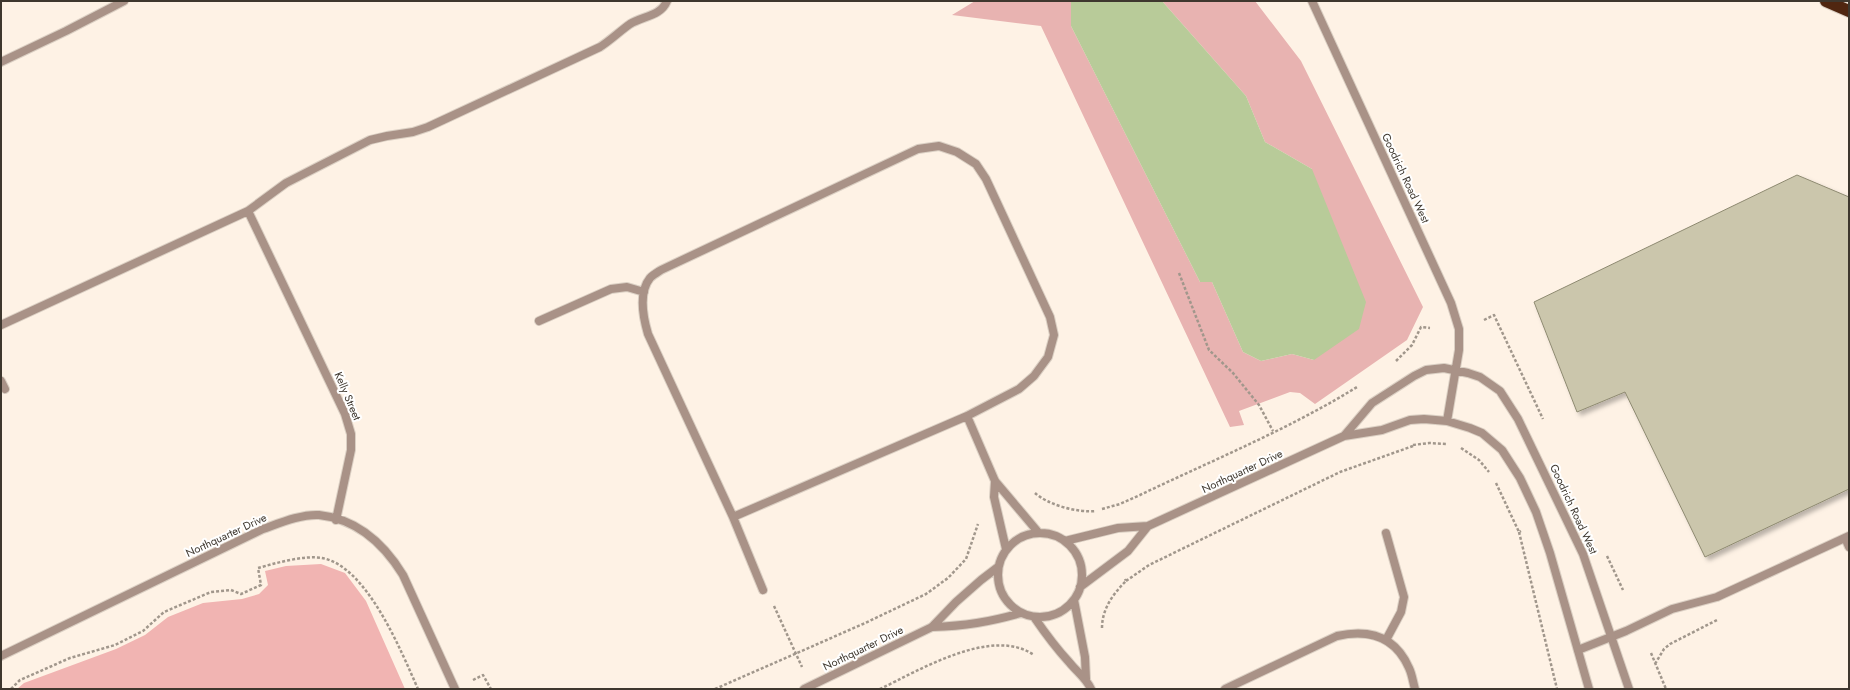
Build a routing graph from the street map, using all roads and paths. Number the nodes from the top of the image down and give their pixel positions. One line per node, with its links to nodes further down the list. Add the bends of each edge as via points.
1 (124, 1): 6 (street)
2 (667, 1): 7 (street, via 657,13 629,25 600,47 428,127 370,140 286,183)
3 (1312, 1): 15 (street, Goodrich Road West, via 1451,303 1460,339)
4 (1826, 1): 5 (highway)
5 (1849, 11)
6 (1, 62)
7 (248, 211): 12 (street); 31 (street, Kelly Street, via 345,414 352,434)
8 (1179, 273): 21 (path, via 1209,350 1233,373 1259,405)
9 (644, 292): 11 (street, via 627,287 612,289); 18 (street, via 650,278 661,270 918,149 939,146 957,152 976,164 986,179 1050,317 1054,335 1048,357 1034,376 1019,389); 30 (street, via 642,315 648,334)
10 (1484, 320): 20 (path, via 1494,315)
11 (539, 321)
12 (1, 325)
13 (1430, 328): 14 (path, via 1420,327 1412,345)
14 (1392, 364)
15 (1456, 370): 19 (street, Goodrich Road West); 22 (street, Northquarter Drive, via 1434,368 1414,376 1372,403); 50 (street, Goodrich Road West, via 1480,377 1509,403 1551,483 1583,554)
16 (1, 380): 17 (street)
17 (5, 390)
18 (967, 416): 29 (street); 30 (street)
19 (1447, 421): 22 (street, Northquarter Drive, via 1424,418 1410,420 1382,430); 52 (street, via 1470,428 1492,440 1502,450 1520,478 1540,523)
20 (1545, 423)
21 (1273, 431)
22 (1344, 436): 32 (street, Northquarter Drive)
23 (1411, 441): 25 (path)
24 (1452, 445): 25 (path, via 1429,443)
25 (1413, 446): 42 (path, via 1340,472 1149,565)
26 (1458, 447): 27 (path, via 1479,460)
27 (1492, 476)
28 (1495, 480): 35 (path)
29 (995, 481): 34 (street); 40 (street, via 994,497)
30 (733, 517): 44 (street)
31 (336, 520): 54 (street, Northquarter Drive, via 319,515 263,529); 60 (street, Northquarter Drive, via 366,532 395,561)
32 (1148, 526): 38 (street, Northquarter Drive, via 1118,528); 43 (street, Northquarter Drive, via 1128,551)
33 (1524, 530): 35 (path)
34 (1038, 532): 38 (street, via 1053,534); 40 (street, via 1026,534)
35 (1519, 532): 64 (path)
36 (1386, 534): 51 (street, via 1404,597 1401,612)
37 (1847, 537): 39 (street); 50 (street, via 1717,597 1672,609)
38 (1065, 541): 43 (street, via 1074,550 1080,562)
39 (1849, 548)
40 (1006, 549): 41 (street)
41 (998, 567): 46 (street, via 998,581 1002,594 1010,605); 49 (street, Northquarter Drive, via 956,602)
42 (1126, 581)
43 (1080, 587): 45 (street)
44 (763, 590): 57 (path, via 774,605 796,652)
45 (1074, 600): 47 (street, via 1056,614); 56 (street, via 1085,657)
46 (1021, 613): 47 (street); 49 (street, Northquarter Drive, via 990,622)
47 (1034, 617): 56 (street, via 1047,638)
48 (1718, 619): 55 (path, via 1670,644)
49 (932, 628): 57 (street, Northquarter Drive)
50 (1613, 637): 52 (street); 66 (street, Goodrich Road West)
51 (1386, 640): 62 (street, via 1371,634 1354,632 1337,636); 63 (street, via 1395,647 1409,668)
52 (1578, 650): 65 (street)
53 (1652, 653): 55 (path)
54 (1, 656)
55 (1655, 664): 67 (path)
56 (1086, 679): 61 (street)
57 (807, 688)
58 (11, 689): 59 (path, via 20,680 70,658 115,645 144,631 164,612 177,606 211,592 231,590 241,594 262,585 258,568 286,560 322,558 347,569 371,596)
59 (418, 689)
60 (455, 689)
61 (1091, 689)
62 (1225, 689)
63 (1415, 689)
64 (1557, 689)
65 (1589, 689)
66 (1629, 689)
67 (1666, 689)

